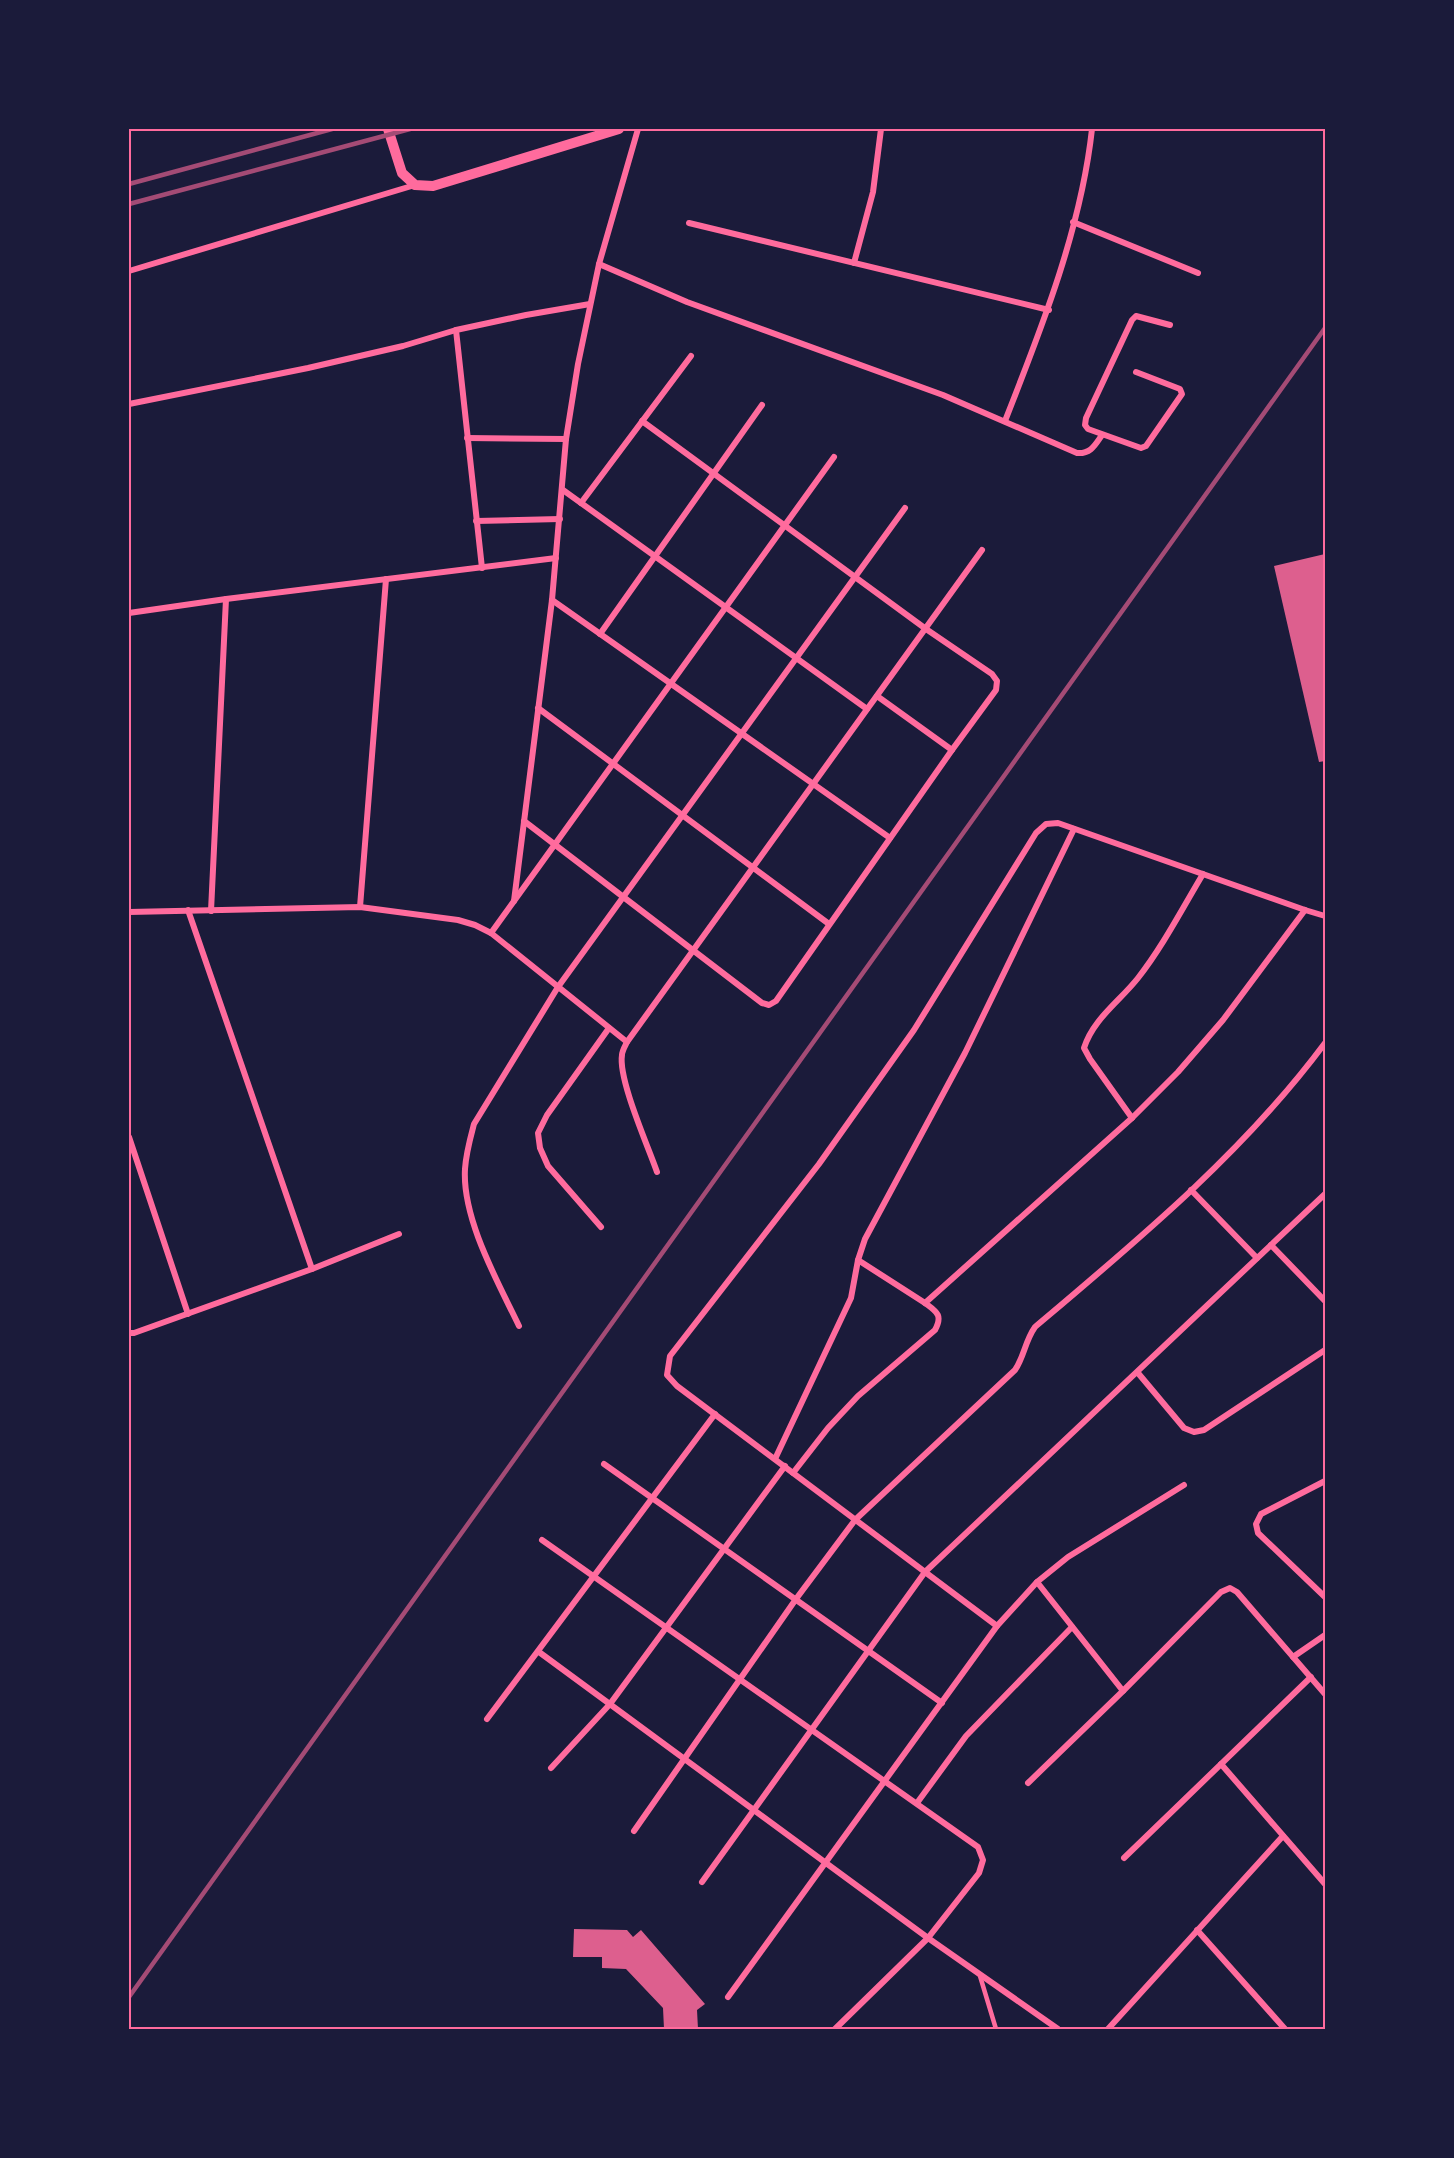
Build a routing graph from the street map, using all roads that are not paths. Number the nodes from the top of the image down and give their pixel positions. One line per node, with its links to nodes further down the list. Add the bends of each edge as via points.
1 (388, 129): 6 (street, via 402,172)
2 (620, 129): 6 (street, via 433,186)
3 (638, 129): 10 (street)
4 (881, 129): 9 (street, via 873,192)
5 (1092, 129): 7 (street, via 1089,159)
6 (415, 185): 11 (street)
7 (1073, 222): 12 (street); 14 (street)
8 (689, 223): 9 (street)
9 (854, 262): 14 (street)
10 (599, 264): 13 (street); 22 (street, via 687,302)
11 (129, 271)
12 (1198, 273)
13 (590, 304): 16 (street); 25 (street)
14 (1048, 310): 22 (street)
15 (1170, 325): 23 (street, via 1142,316 1132,320 1086,418 1088,429)
16 (456, 330): 19 (street, via 318,366); 24 (street)
17 (691, 356): 21 (street)
18 (1136, 372): 23 (street, via 1180,388 1180,398 1142,448)
19 (129, 404)
20 (762, 405): 27 (street)
21 (642, 421): 27 (street); 29 (street)
22 (1005, 421): 23 (street, via 1077,453 1086,454)
23 (1102, 435)
24 (467, 438): 25 (street); 32 (street)
25 (566, 439): 28 (street)
26 (834, 457): 33 (street)
27 (713, 474): 33 (street); 35 (street)
28 (563, 490): 29 (street); 31 (street)
29 (581, 503): 35 (street)
30 (905, 508): 38 (street)
31 (560, 519): 32 (street); 36 (street)
32 (476, 520): 37 (street)
33 (784, 526): 38 (street); 42 (street)
34 (982, 550): 44 (street)
35 (655, 556): 42 (street); 45 (street)
36 (556, 558): 37 (street); 41 (street)
37 (482, 568): 39 (street)
38 (855, 577): 44 (street); 46 (street)
39 (386, 579): 40 (street); 64 (street)
40 (226, 599): 43 (street); 67 (street)
41 (552, 600): 45 (street); 49 (street)
42 (726, 608): 46 (street); 47 (street)
43 (129, 613)
44 (926, 629): 48 (street); 52 (street, via 997,681 996,690)
45 (600, 634): 47 (street)
46 (796, 658): 50 (street); 51 (street)
47 (670, 684): 51 (street); 53 (street)
48 (877, 696): 50 (street); 52 (street)
49 (538, 708): 53 (street); 56 (street)
50 (867, 709): 54 (street)
51 (741, 734): 54 (street); 55 (street)
52 (952, 750): 58 (street)
53 (613, 764): 55 (street); 59 (street)
54 (813, 785): 58 (street); 60 (street)
55 (682, 815): 60 (street); 62 (street)
56 (524, 821): 59 (street); 63 (street)
57 (1074, 829): 61 (street); 86 (street, via 965,1053 865,1239); 95 (street, via 1058,823 1046,824 1036,833 914,1030 819,1164 670,1356 667,1375)
58 (890, 838): 70 (street)
59 (555, 844): 62 (street); 63 (street)
60 (753, 867): 70 (street); 72 (street)
61 (1203, 874): 66 (street); 77 (street, via 1138,978 1086,1040 1084,1048 1090,1059)
62 (623, 897): 72 (street); 73 (street)
63 (514, 901): 71 (street)
64 (360, 907): 67 (street); 71 (street, via 458,920)
65 (188, 910): 67 (street); 68 (street); 87 (street)
66 (1305, 910): 69 (street); 77 (street, via 1223,1020)
67 (211, 911)
68 (129, 912)
69 (1325, 916)
70 (830, 924): 72 (street, via 776,1001 769,1005)
71 (491, 933): 73 (street)
72 (693, 950): 75 (street)
73 (558, 987): 74 (street); 91 (street, via 474,1124 464,1172 470,1210 484,1253)
74 (609, 1028): 75 (street); 82 (street, via 538,1133 548,1166)
75 (627, 1042): 79 (street, via 621,1054 623,1070)
76 (1325, 1043): 80 (street, via 1297,1081)
77 (1132, 1118): 89 (street)
78 (129, 1137): 90 (street)
79 (657, 1172)
80 (1191, 1190): 85 (street); 103 (street, via 1035,1327 1015,1370)
81 (1325, 1194): 84 (street)
82 (601, 1227)
83 (399, 1234): 87 (street)
84 (1271, 1245): 85 (street); 88 (street)
85 (1257, 1258): 94 (street)
86 (858, 1260): 89 (street); 96 (street, via 850,1298)
87 (312, 1269): 90 (street)
88 (1325, 1301)
89 (925, 1303): 99 (street, via 938,1313 935,1330 858,1396)
90 (188, 1314): 92 (street)
91 (519, 1326)
92 (129, 1333)
93 (1325, 1350): 94 (street, via 1204,1430 1194,1432 1184,1428)
94 (1138, 1373): 106 (street)
95 (715, 1414): 96 (street); 102 (street)
96 (775, 1459): 98 (street)
97 (604, 1464): 102 (street)
98 (785, 1466): 99 (street); 105 (street)
99 (793, 1473): 103 (street)
100 (1325, 1481): 109 (street, via 1261,1514 1256,1524 1258,1533)
101 (1184, 1485): 108 (street, via 1086,1545)
102 (652, 1498): 105 (street); 107 (street)
103 (855, 1520): 106 (street); 110 (street)
104 (542, 1540): 107 (street)
105 (724, 1549): 110 (street); 112 (street)
106 (925, 1572): 111 (street); 115 (street)
107 (594, 1577): 112 (street); 116 (street)
108 (1037, 1582): 111 (street); 113 (street)
109 (1325, 1597)
110 (796, 1599): 115 (street); 119 (street)
111 (997, 1626): 122 (street)
112 (666, 1628): 119 (street); 123 (street)
113 (1072, 1628): 120 (street); 131 (street, via 966,1736)
114 (1325, 1635): 117 (street)
115 (868, 1651): 122 (street); 125 (street)
116 (539, 1652): 123 (street); 124 (street)
117 (1293, 1657): 118 (street); 120 (street, via 1230,1588 1221,1592)
118 (1311, 1677): 121 (street); 127 (street)
119 (740, 1680): 125 (street); 126 (street)
120 (1123, 1691): 130 (street)
121 (1325, 1694)
122 (942, 1703): 129 (street)
123 (610, 1704): 126 (street); 128 (street)
124 (487, 1719)
125 (811, 1730): 129 (street); 132 (street)
126 (684, 1759): 132 (street); 133 (street)
127 (1221, 1764): 134 (street); 135 (street)
128 (551, 1768)
129 (884, 1782): 131 (street); 136 (street)
130 (1028, 1784)
131 (917, 1803): 140 (street, via 978,1847 983,1860 979,1873)
132 (754, 1810): 136 (street); 137 (street)
133 (634, 1831)
134 (1283, 1836): 138 (street); 139 (street)
135 (1124, 1858)
136 (826, 1862): 140 (street); 142 (street)
137 (702, 1882)
138 (1325, 1884)
139 (1197, 1930): 146 (street); 147 (street)
140 (928, 1938): 141 (street); 143 (street)
141 (980, 1973): 144 (lane); 145 (street)
142 (728, 1997)
143 (836, 2029)
144 (996, 2029)
145 (1058, 2029)
146 (1108, 2029)
147 (1285, 2029)

